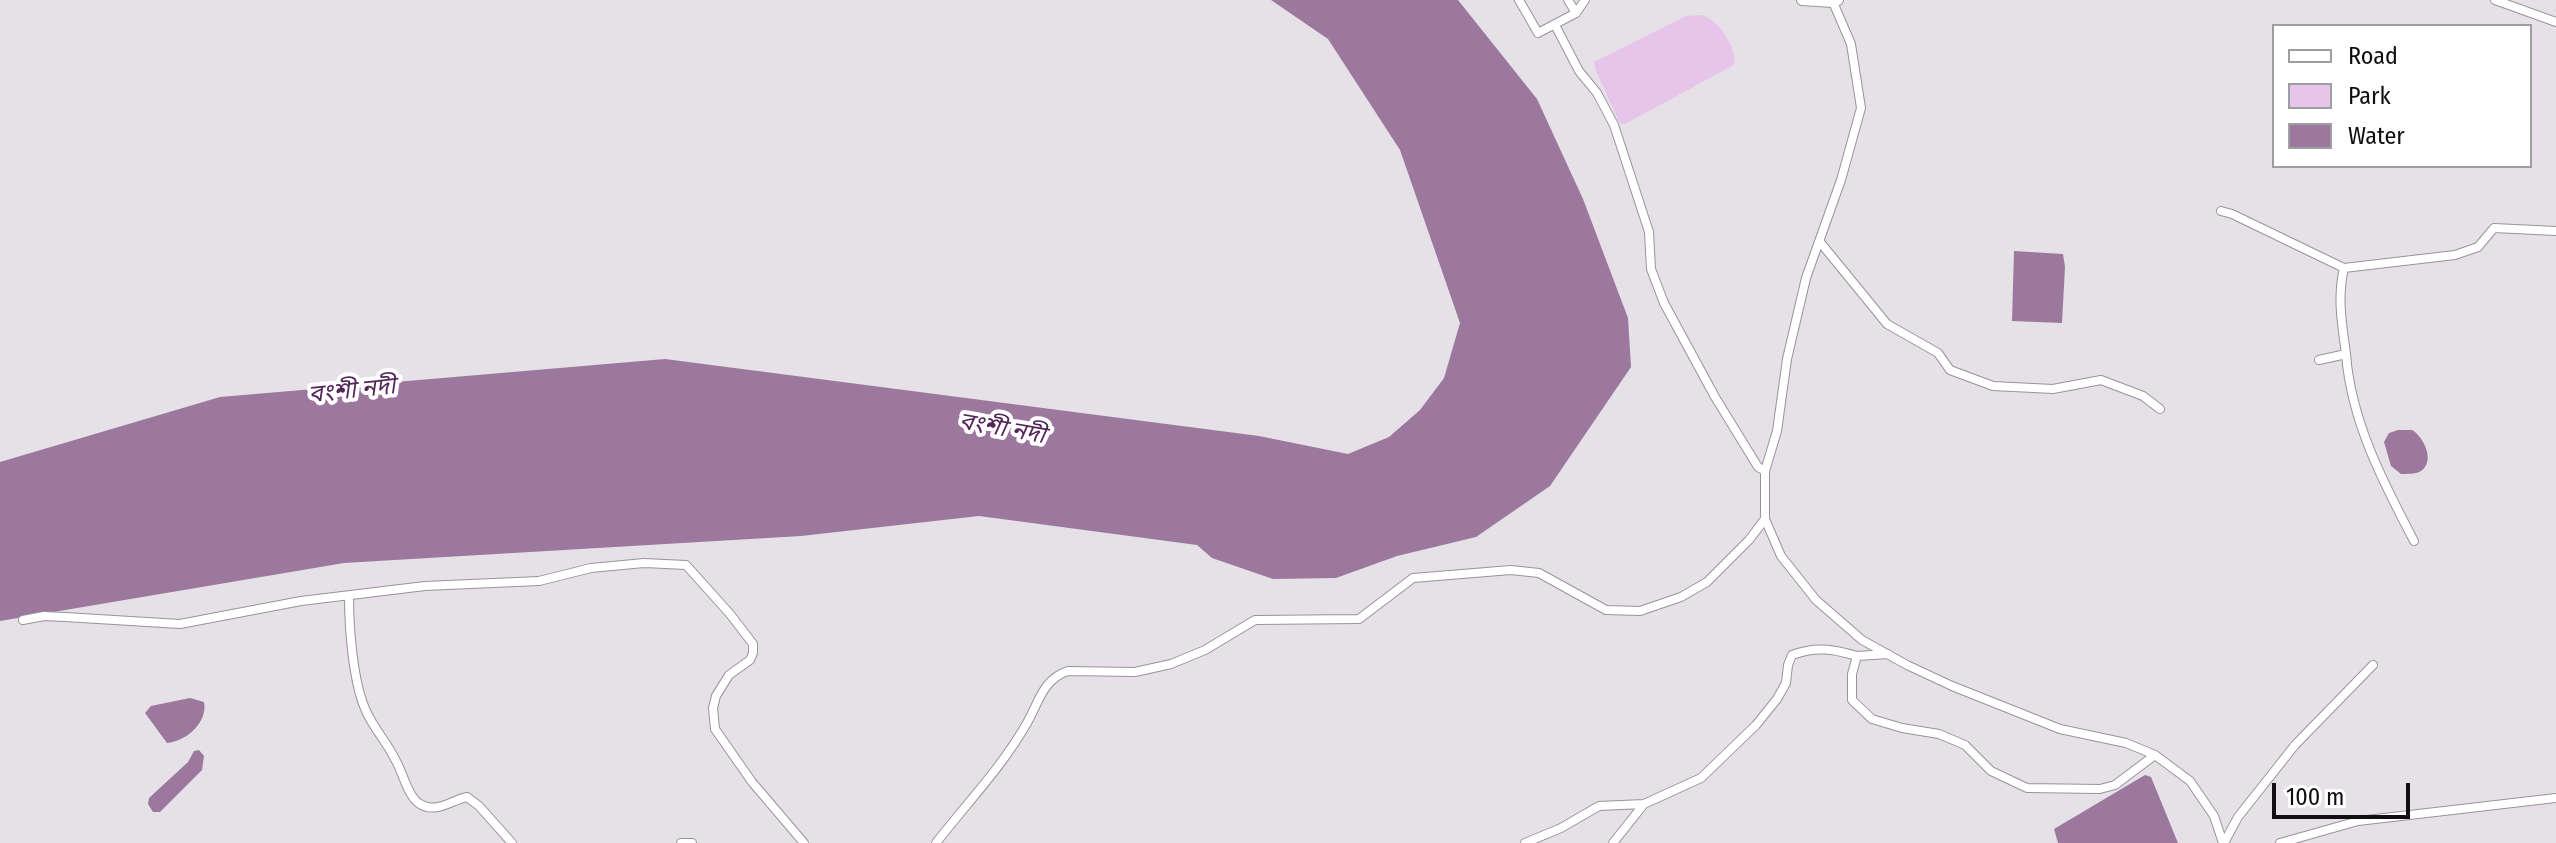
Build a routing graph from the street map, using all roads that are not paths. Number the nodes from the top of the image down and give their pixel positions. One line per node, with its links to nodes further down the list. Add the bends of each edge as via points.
1 (1519, 0): 9 (street, via 1538,33)
2 (1568, 0): 7 (street)
3 (1585, 0): 7 (street)
4 (1802, 0): 6 (street)
5 (2495, 0): 8 (street)
6 (1835, 1): 12 (street, via 1851,44 1861,108)
7 (1576, 13): 9 (street)
8 (2556, 22)
9 (1555, 25): 17 (street, via 1614,125 1649,232 1651,269 1664,303 1715,397)
10 (2221, 211): 13 (street)
11 (2556, 231): 13 (street, via 2494,228 2478,247 2455,255)
12 (1820, 242): 16 (street, via 1887,324 1938,353 1950,370 1993,386 2053,389 2101,380 2143,396); 17 (street, via 1806,278)
13 (2344, 268): 14 (street, via 2340,316)
14 (2346, 354): 15 (street); 19 (street, via 2348,384 2365,436)
15 (2319, 360)
16 (2160, 409)
17 (1765, 471): 18 (street)
18 (1765, 519): 22 (street, via 1781,556 1816,600 1862,640); 32 (street, via 1707,582 1640,611 1606,610 1539,573 1511,570 1413,578 1359,619 1255,620 1171,664 1135,672 1061,673 1049,681 993,775)
19 (2414, 541)
20 (349, 596): 21 (street, via 180,624 44,616); 28 (street, via 354,663 365,710 416,802 434,807 467,797); 31 (street, via 539,581 591,568 644,563 686,565 753,644 750,660 729,675 716,696 715,729)
21 (23, 620)
22 (1888, 654): 23 (street); 25 (street, via 2060,729)
23 (1857, 656): 25 (street, via 1852,700 1872,719 1965,745 1991,771 2027,788 2100,789 2115,785); 27 (street, via 1833,648 1792,655 1786,683 1756,725 1701,778)
24 (2373, 665): 35 (street, via 2295,745)
25 (2155, 755): 35 (street, via 2190,781 2214,816)
26 (2556, 798): 36 (street, via 2358,821)
27 (1644, 804): 33 (street, via 1599,806); 34 (street)
28 (512, 843)
29 (681, 843): 30 (street)
30 (692, 843)
31 (804, 843)
32 (936, 843)
33 (1525, 843)
34 (1613, 843)
35 (2224, 843)
36 (2280, 843)

